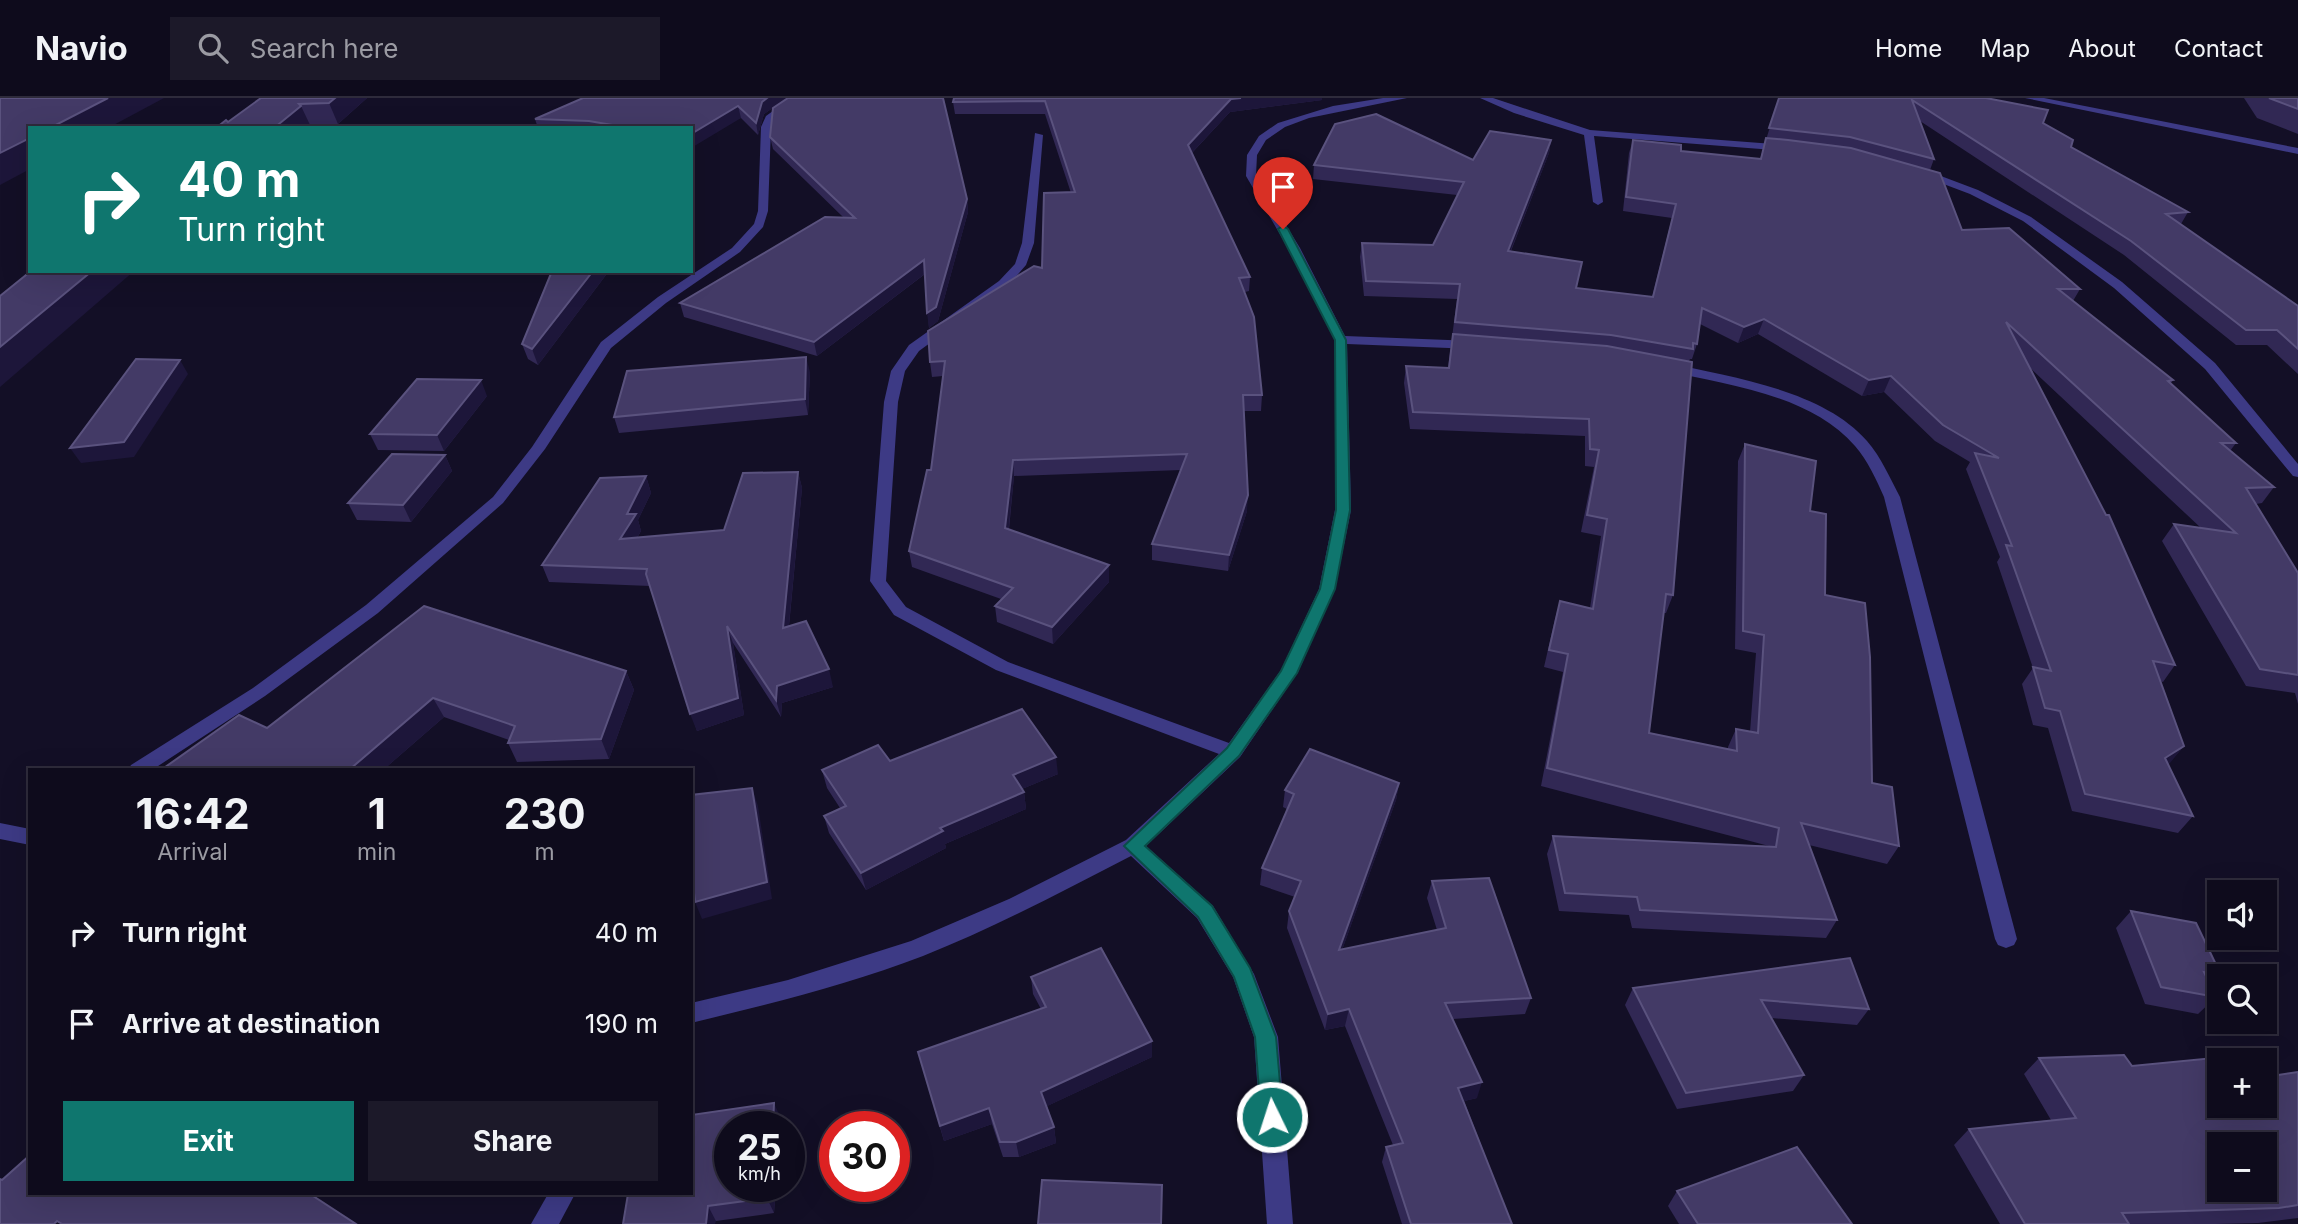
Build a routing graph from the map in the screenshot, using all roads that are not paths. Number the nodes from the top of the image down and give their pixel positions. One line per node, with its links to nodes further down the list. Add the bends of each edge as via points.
1 (797, 98): 16 (street, via 769,118 766,127 760,225 736,250 606,345 538,449 498,500 372,609 259,692)
2 (1402, 98): 11 (street, via 1323,107 1273,130 1252,152 1251,176)
3 (1485, 98): 5 (street)
4 (2030, 98): 8 (street)
5 (1589, 133): 7 (street); 10 (street)
6 (1038, 135): 15 (street, via 1028,243 1020,265 1003,284 914,348 898,371 891,402 878,581 900,611 1002,666)
7 (1805, 150)
8 (2298, 151)
9 (1913, 170): 14 (street, via 1974,192 2027,219 2118,285 2210,366)
10 (1598, 202)
11 (1341, 340): 12 (street); 15 (street, via 1343,510 1327,589 1289,673)
12 (1490, 346)
13 (1652, 364): 20 (street, via 1753,388 1826,416 1856,437 1876,464 1892,497)
14 (2298, 473)
15 (1233, 752): 19 (street)
16 (141, 768)
17 (0, 831): 18 (street)
18 (28, 836)
19 (1133, 846): 21 (street, via 916,950 788,990); 24 (street, via 1205,912 1243,974 1266,1037)
20 (2006, 939)
21 (693, 1013)
22 (561, 1195): 23 (street)
23 (544, 1224)
24 (1280, 1224)

